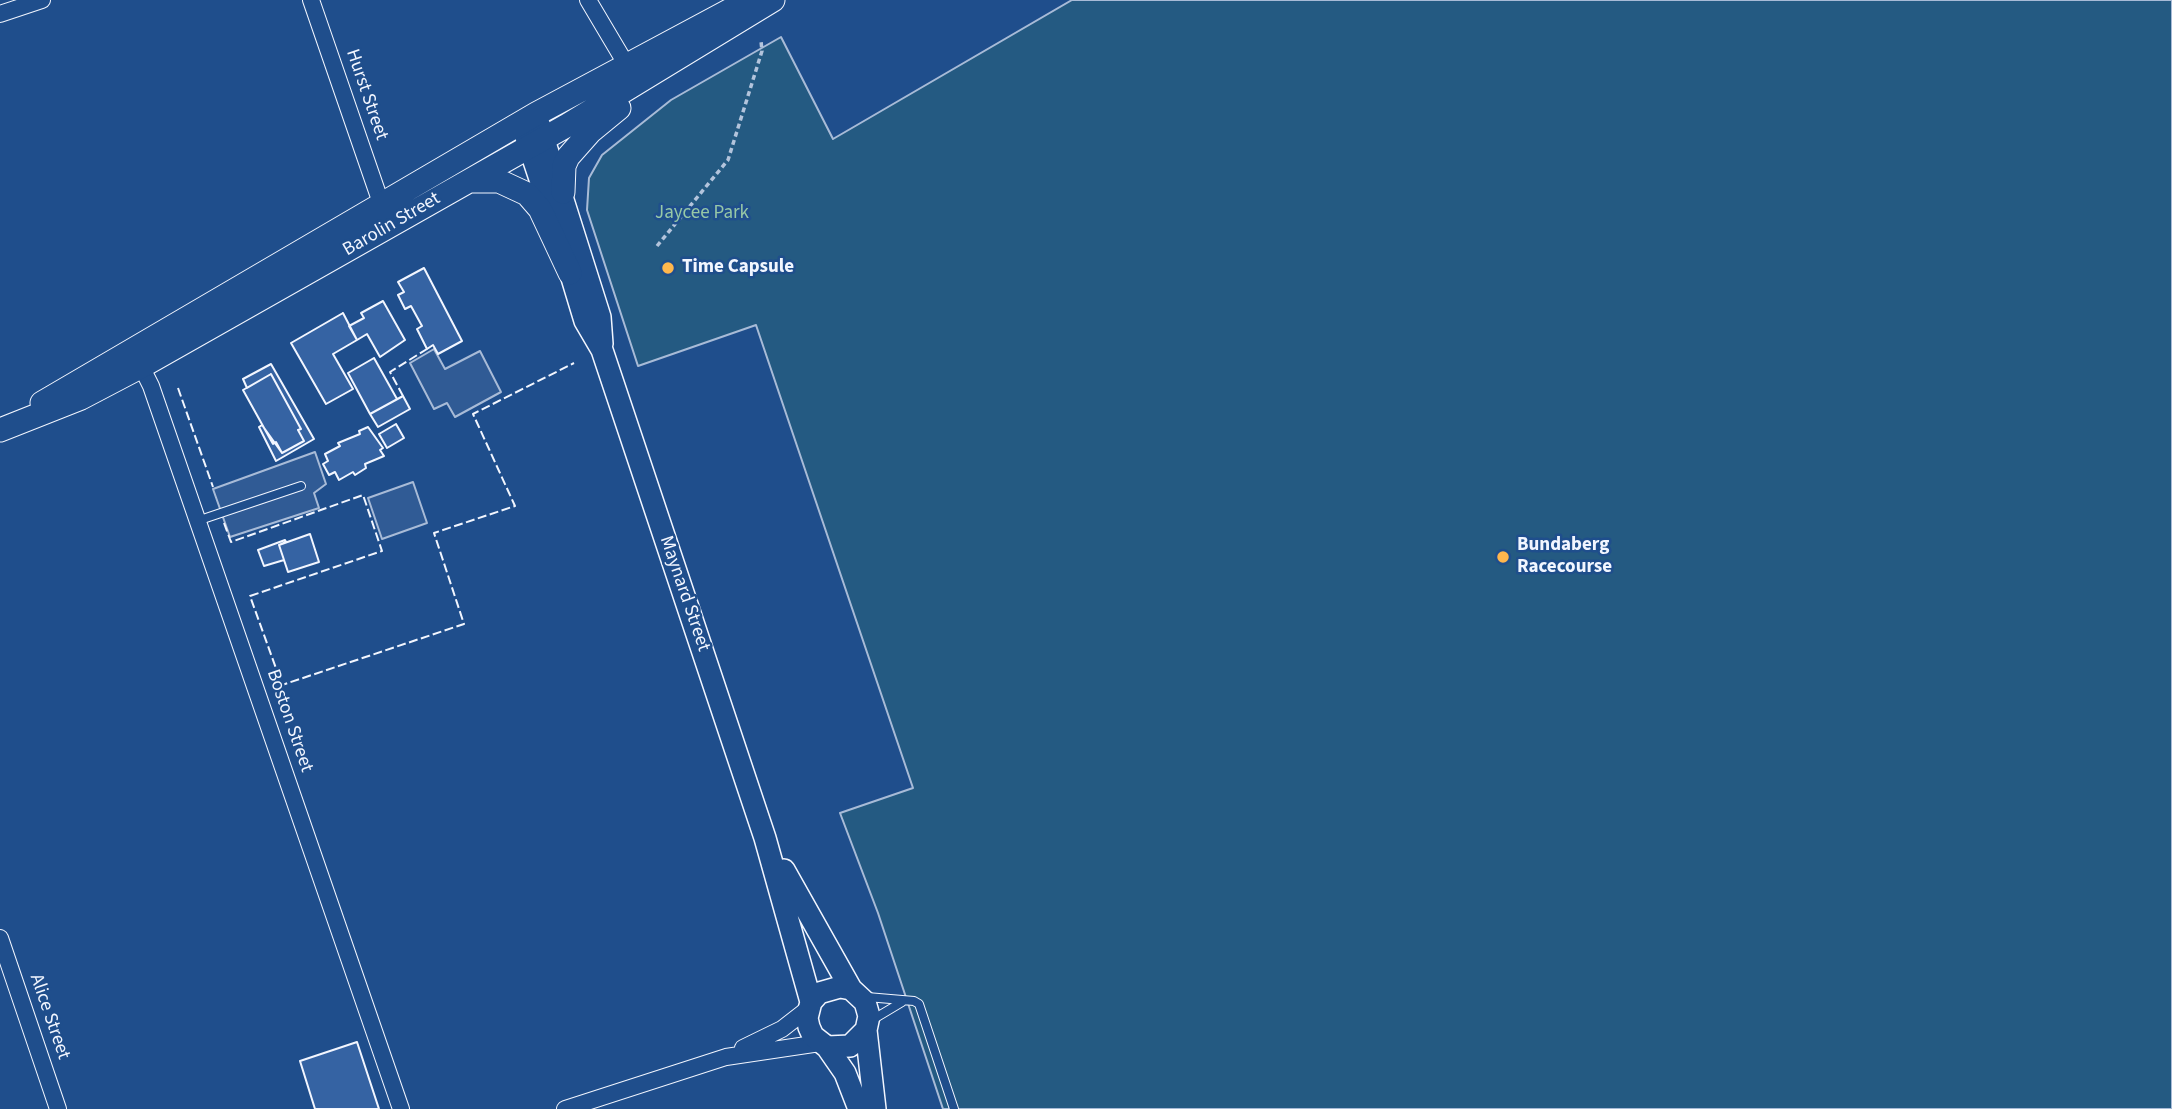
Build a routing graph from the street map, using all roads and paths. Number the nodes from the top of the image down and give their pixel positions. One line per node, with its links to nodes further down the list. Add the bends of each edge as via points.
1 (42, 0): 6 (street)
2 (311, 0): 14 (street, Hurst Street)
3 (588, 0): 9 (street)
4 (749, 0): 9 (main road, Barolin Street)
5 (773, 0): 7 (main road, Barolin Street)
6 (0, 14)
7 (711, 39): 11 (main road, Barolin Street); 13 (main road, via 591,131 568,157)
8 (761, 41): 15 (path, via 762,51 728,160)
9 (625, 64): 10 (main road, Barolin Street)
10 (528, 118): 11 (street, Maynard Street); 14 (main road, Barolin Street)
11 (537, 143): 12 (main road, Barolin Street); 13 (street, Maynard Street); 16 (street, Maynard Street)
12 (470, 181): 16 (main road, via 509,183 534,201); 18 (main road, Barolin Street)
13 (563, 192): 17 (street, Maynard Street, via 600,317)
14 (381, 203): 18 (main road, Barolin Street)
15 (657, 246)
16 (570, 273): 17 (street, Maynard Street, via 585,321)
17 (602, 350): 22 (street, Maynard Street)
18 (137, 357): 19 (main road, Barolin Street, via 81,398); 21 (street, Boston Street)
19 (0, 429)
20 (301, 486): 21 (lane)
21 (197, 521): 32 (street, Boston Street)
22 (765, 838): 24 (street, Maynard Street); 26 (street, Maynard Street)
23 (0, 938): 31 (street, Alice Street)
24 (856, 993): 25 (lane); 26 (street, via 829,988); 27 (street, via 868,1009)
25 (902, 1002): 27 (lane); 35 (lane, via 914,1001 922,1009)
26 (810, 1005): 28 (street, via 809,1027); 29 (street, via 782,1029)
27 (867, 1027): 28 (street, via 850,1046); 34 (street)
28 (824, 1045): 29 (street); 33 (street, via 845,1073)
29 (726, 1057): 30 (street)
30 (572, 1108)
31 (58, 1109)
32 (401, 1109)
33 (859, 1109)
34 (875, 1109)
35 (954, 1109)

